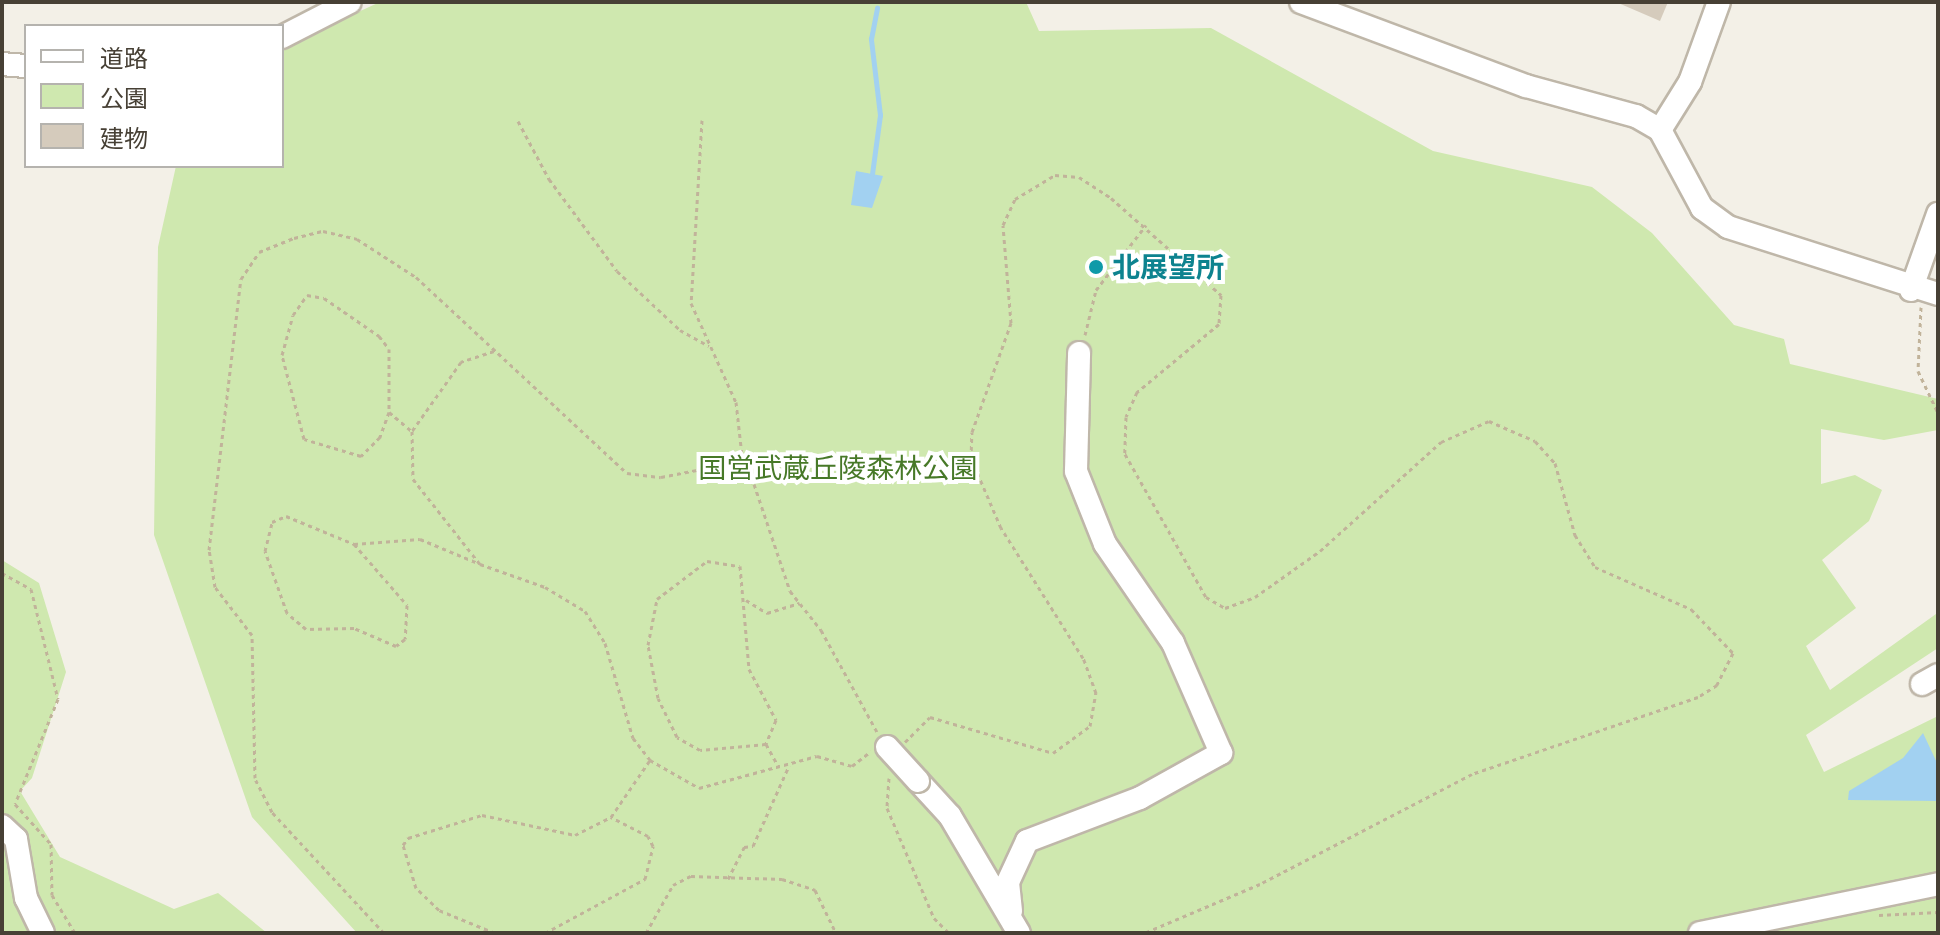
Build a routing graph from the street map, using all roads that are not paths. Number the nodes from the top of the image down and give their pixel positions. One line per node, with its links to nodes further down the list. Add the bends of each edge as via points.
1 (350, 2): 4 (street)
2 (1301, 2): 7 (street)
3 (1719, 2): 7 (street, via 1690,82)
4 (284, 36)
5 (2, 64): 6 (street)
6 (24, 66)
7 (1660, 130): 9 (street, via 1702,208 1728,227)
8 (1938, 214): 9 (street)
9 (1924, 292)
10 (1079, 353): 14 (street, via 1076,471 1105,544 1173,643 1221,753 1140,798 1027,841 1008,882)
11 (890, 751): 14 (street, bridge, via 950,816)
12 (2, 826): 15 (street, via 16,839 26,898)
13 (1938, 884): 17 (street)
14 (1011, 911): 16 (street)
15 (43, 933)
16 (1019, 933)
17 (1700, 933)

